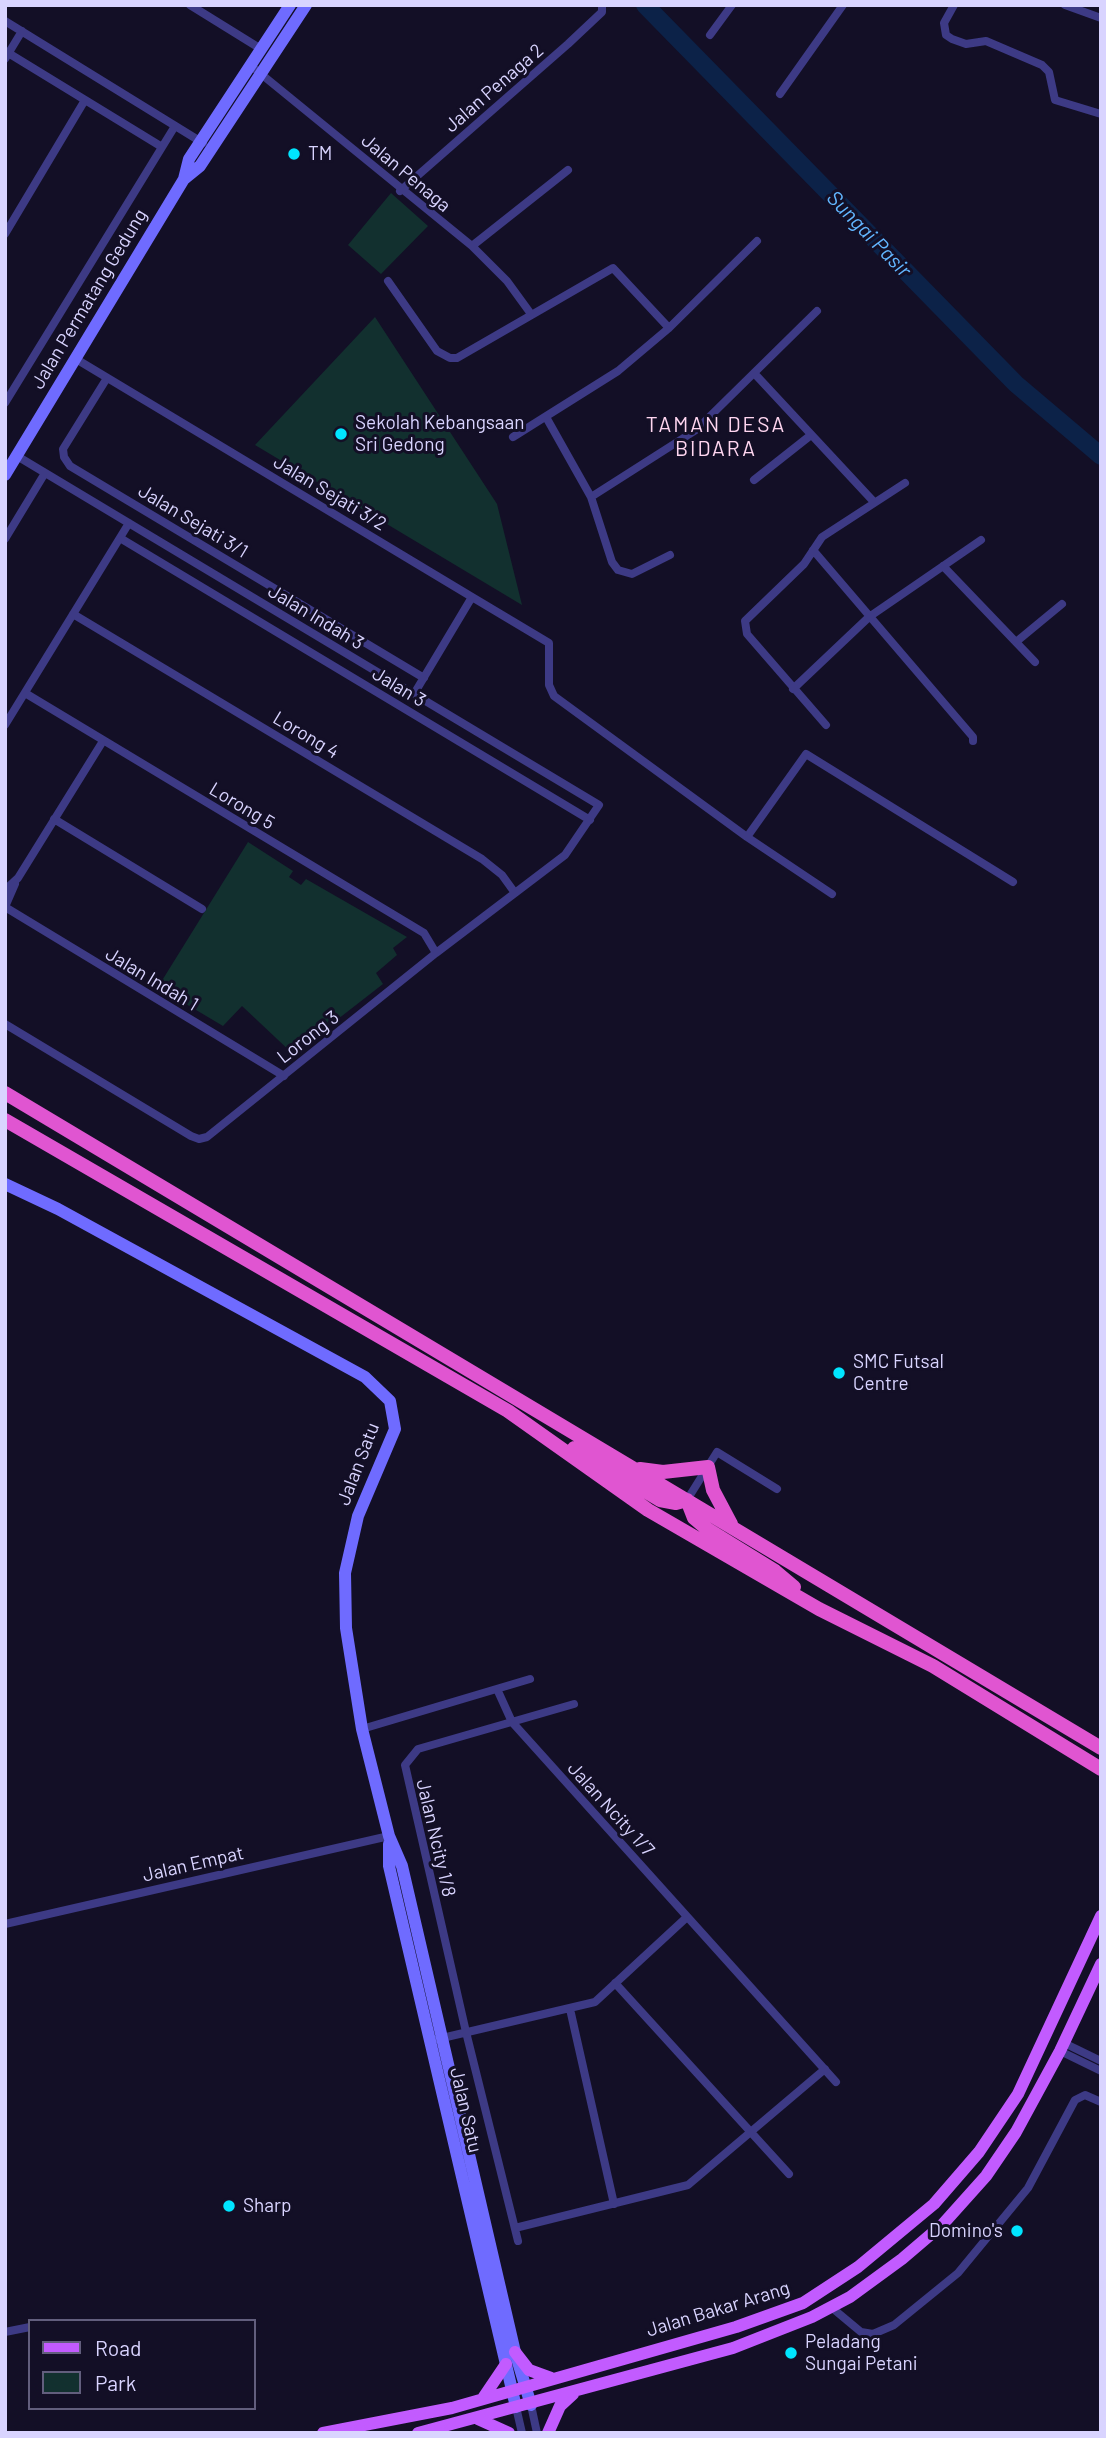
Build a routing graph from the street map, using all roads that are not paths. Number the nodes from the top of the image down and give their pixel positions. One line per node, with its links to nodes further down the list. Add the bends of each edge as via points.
1 (190, 5): 13 (street)
2 (290, 5): 13 (main road, Jalan Permatang Gedung)
3 (306, 5): 15 (main road, Jalan Permatang Gedung)
4 (602, 5): 23 (street, Jalan Penaga 2, via 602,12 568,44)
5 (732, 5): 12 (street)
6 (843, 5): 16 (street)
7 (954, 5): 18 (street, via 944,23 946,34 958,42 986,41 1042,65 1049,72 1055,100)
8 (1065, 5): 9 (street)
9 (1101, 18)
10 (5, 21): 11 (street)
11 (22, 31): 14 (street); 19 (street)
12 (710, 35)
13 (261, 49): 15 (main road, Jalan Permatang Gedung)
14 (7, 54): 17 (street)
15 (256, 69): 20 (main road, Jalan Permatang Gedung); 23 (street, Jalan Penaga)
16 (780, 94)
17 (85, 100): 21 (street); 24 (street)
18 (1101, 114)
19 (175, 126): 20 (street); 21 (street)
20 (206, 145): 31 (main road, Jalan Permatang Gedung, via 200,166 184,179)
21 (162, 147): 34 (street)
22 (568, 170): 26 (street)
23 (400, 191): 26 (street, Jalan Penaga)
24 (5, 234)
25 (757, 241): 30 (street)
26 (472, 246): 29 (street, Jalan Penaga, via 508,281)
27 (388, 281): 29 (street, via 437,351 450,358)
28 (817, 311): 32 (street)
29 (531, 314): 30 (street, via 613,268)
30 (669, 328): 35 (street, via 635,359)
31 (76, 359): 33 (street, Jalan Sejati 3/2); 38 (main road, Jalan Permatang Gedung)
32 (754, 373): 36 (street); 43 (street, via 696,430)
33 (107, 377): 52 (street, Jalan Sejati 3/2); 58 (street, Jalan Sejati 3/1, via 63,449 71,466)
34 (5, 403)
35 (546, 417): 37 (street); 43 (street)
36 (811, 435): 41 (street); 44 (street)
37 (513, 437)
38 (16, 456): 39 (street, Jalan Indah 3); 40 (main road, Jalan Permatang Gedung)
39 (45, 472): 45 (street, Jalan Indah 3); 47 (street)
40 (5, 475)
41 (754, 480)
42 (905, 483): 44 (street)
43 (591, 497): 50 (street, via 618,570 632,574)
44 (874, 502): 49 (street, via 822,537)
45 (129, 523): 46 (street); 61 (street, Jalan Indah 3)
46 (120, 538): 54 (street); 68 (street, Jalan 3)
47 (5, 539)
48 (981, 540): 51 (street)
49 (813, 550): 55 (street); 59 (street, via 744,624 747,634)
50 (670, 555)
51 (943, 566): 55 (street); 56 (street)
52 (472, 597): 58 (street); 69 (street, Jalan Sejati 3/2, via 549,643 549,685 554,696)
53 (1062, 604): 56 (street)
54 (73, 614): 60 (street); 73 (street, Lorong 4, via 482,859)
55 (869, 617): 59 (street); 65 (street)
56 (1016, 642): 57 (street)
57 (1035, 662)
58 (424, 678): 61 (street)
59 (793, 689): 63 (street)
60 (25, 693): 62 (street); 64 (street, Lorong 5)
61 (414, 694): 66 (street, Jalan Indah 3)
62 (5, 725)
63 (826, 725)
64 (103, 741): 67 (street); 77 (street, Lorong 5, via 424,933)
65 (973, 741)
66 (599, 805): 68 (street, Lorong 3)
67 (54, 819): 70 (street); 76 (street)
68 (590, 820): 73 (street, Lorong 3, via 565,855)
69 (747, 837): 71 (street, via 806,754); 74 (street)
70 (18, 878): 72 (street); 75 (street)
71 (1013, 882)
72 (5, 890)
73 (515, 893): 77 (street, Lorong 3)
74 (832, 894)
75 (5, 907): 79 (street, Jalan Indah 1)
76 (202, 909)
77 (436, 953): 79 (street, Lorong 3)
78 (5, 1024): 79 (street, Lorong 3, via 199,1139)
79 (284, 1076)
80 (5, 1093): 87 (highway)
81 (5, 1120): 85 (highway)
82 (5, 1177): 84 (main road, Jalan Satu)
83 (5, 1184): 84 (main road, Jalan Satu)
84 (58, 1209): 96 (main road, Jalan Satu, via 365,1377 390,1401 395,1429 358,1516 345,1573 346,1628)
85 (508, 1411): 89 (highway, via 660,1500); 91 (highway, via 648,1510)
86 (708, 1467): 87 (highway, via 663,1472); 88 (street, via 717,1452); 89 (street); 90 (highway, via 713,1490)
87 (632, 1468): 89 (highway)
88 (777, 1489)
89 (687, 1500): 90 (highway); 91 (highway, via 694,1518 707,1529 775,1571)
90 (732, 1526): 97 (highway)
91 (819, 1609): 98 (highway, via 933,1666)
92 (530, 1679): 93 (street)
93 (497, 1689): 95 (street, Jalan Ncity 1/7); 96 (street)
94 (574, 1704): 95 (street)
95 (512, 1722): 101 (street, Jalan Ncity 1/7); 106 (street, Jalan Ncity 1/8, via 418,1749 405,1765)
96 (362, 1729): 99 (main road, Jalan Satu)
97 (1101, 1748)
98 (1099, 1769)
99 (389, 1836): 102 (street, Jalan Empat); 107 (main road, Jalan Satu, via 402,1866)
100 (1101, 1916): 124 (main road, Jalan Bakar Arang, via 1018,2094 979,2152 934,2204 899,2235 803,2303 736,2327)
101 (687, 1917): 104 (street); 110 (street, Jalan Ncity 1/7)
102 (5, 1924)
103 (1101, 1964): 108 (main road, Jalan Bakar Arang)
104 (615, 1983): 105 (street, via 595,2002); 114 (street)
105 (570, 2010): 106 (street); 116 (street)
106 (466, 2032): 107 (street); 117 (street)
107 (437, 2040): 122 (main road, Jalan Satu); 123 (main road, Jalan Satu)
108 (1062, 2047): 109 (street); 111 (street); 119 (main road, Jalan Bakar Arang, via 1016,2132 977,2186 943,2224 902,2259)
109 (1101, 2061)
110 (825, 2069): 112 (street, Jalan Ncity 1/7); 114 (street)
111 (1101, 2071)
112 (836, 2082)
113 (1101, 2102): 119 (street, via 1085,2095 1075,2100 1028,2188 958,2273 894,2325 873,2334 861,2332)
114 (750, 2132): 115 (street); 116 (street, via 688,2185)
115 (789, 2174)
116 (614, 2204): 117 (street)
117 (515, 2228): 118 (street)
118 (518, 2241)
119 (831, 2307): 127 (main road, Jalan Bakar Arang, via 733,2348)
120 (28, 2327): 121 (street)
121 (5, 2332)
122 (514, 2352): 124 (main road, via 529,2370); 125 (main road, Jalan Satu)
123 (506, 2364): 126 (main road, Jalan Satu); 128 (main road)
124 (551, 2378): 125 (main road, Jalan Bakar Arang)
125 (526, 2386): 126 (main road, Jalan Bakar Arang); 129 (main road, Jalan Satu)
126 (512, 2391): 128 (main road, Jalan Bakar Arang); 130 (main road, Jalan Satu)
127 (573, 2394): 129 (main road, Jalan Bakar Arang); 137 (main road, via 560,2406)
128 (482, 2399): 132 (main road, Jalan Bakar Arang)
129 (531, 2405): 130 (main road, Jalan Bakar Arang); 136 (street)
130 (516, 2407): 131 (main road, Jalan Bakar Arang); 135 (street)
131 (477, 2418): 133 (main road, Jalan Bakar Arang); 134 (main road)
132 (323, 2433)
133 (418, 2433)
134 (509, 2433)
135 (522, 2433)
136 (537, 2433)
137 (548, 2433)

